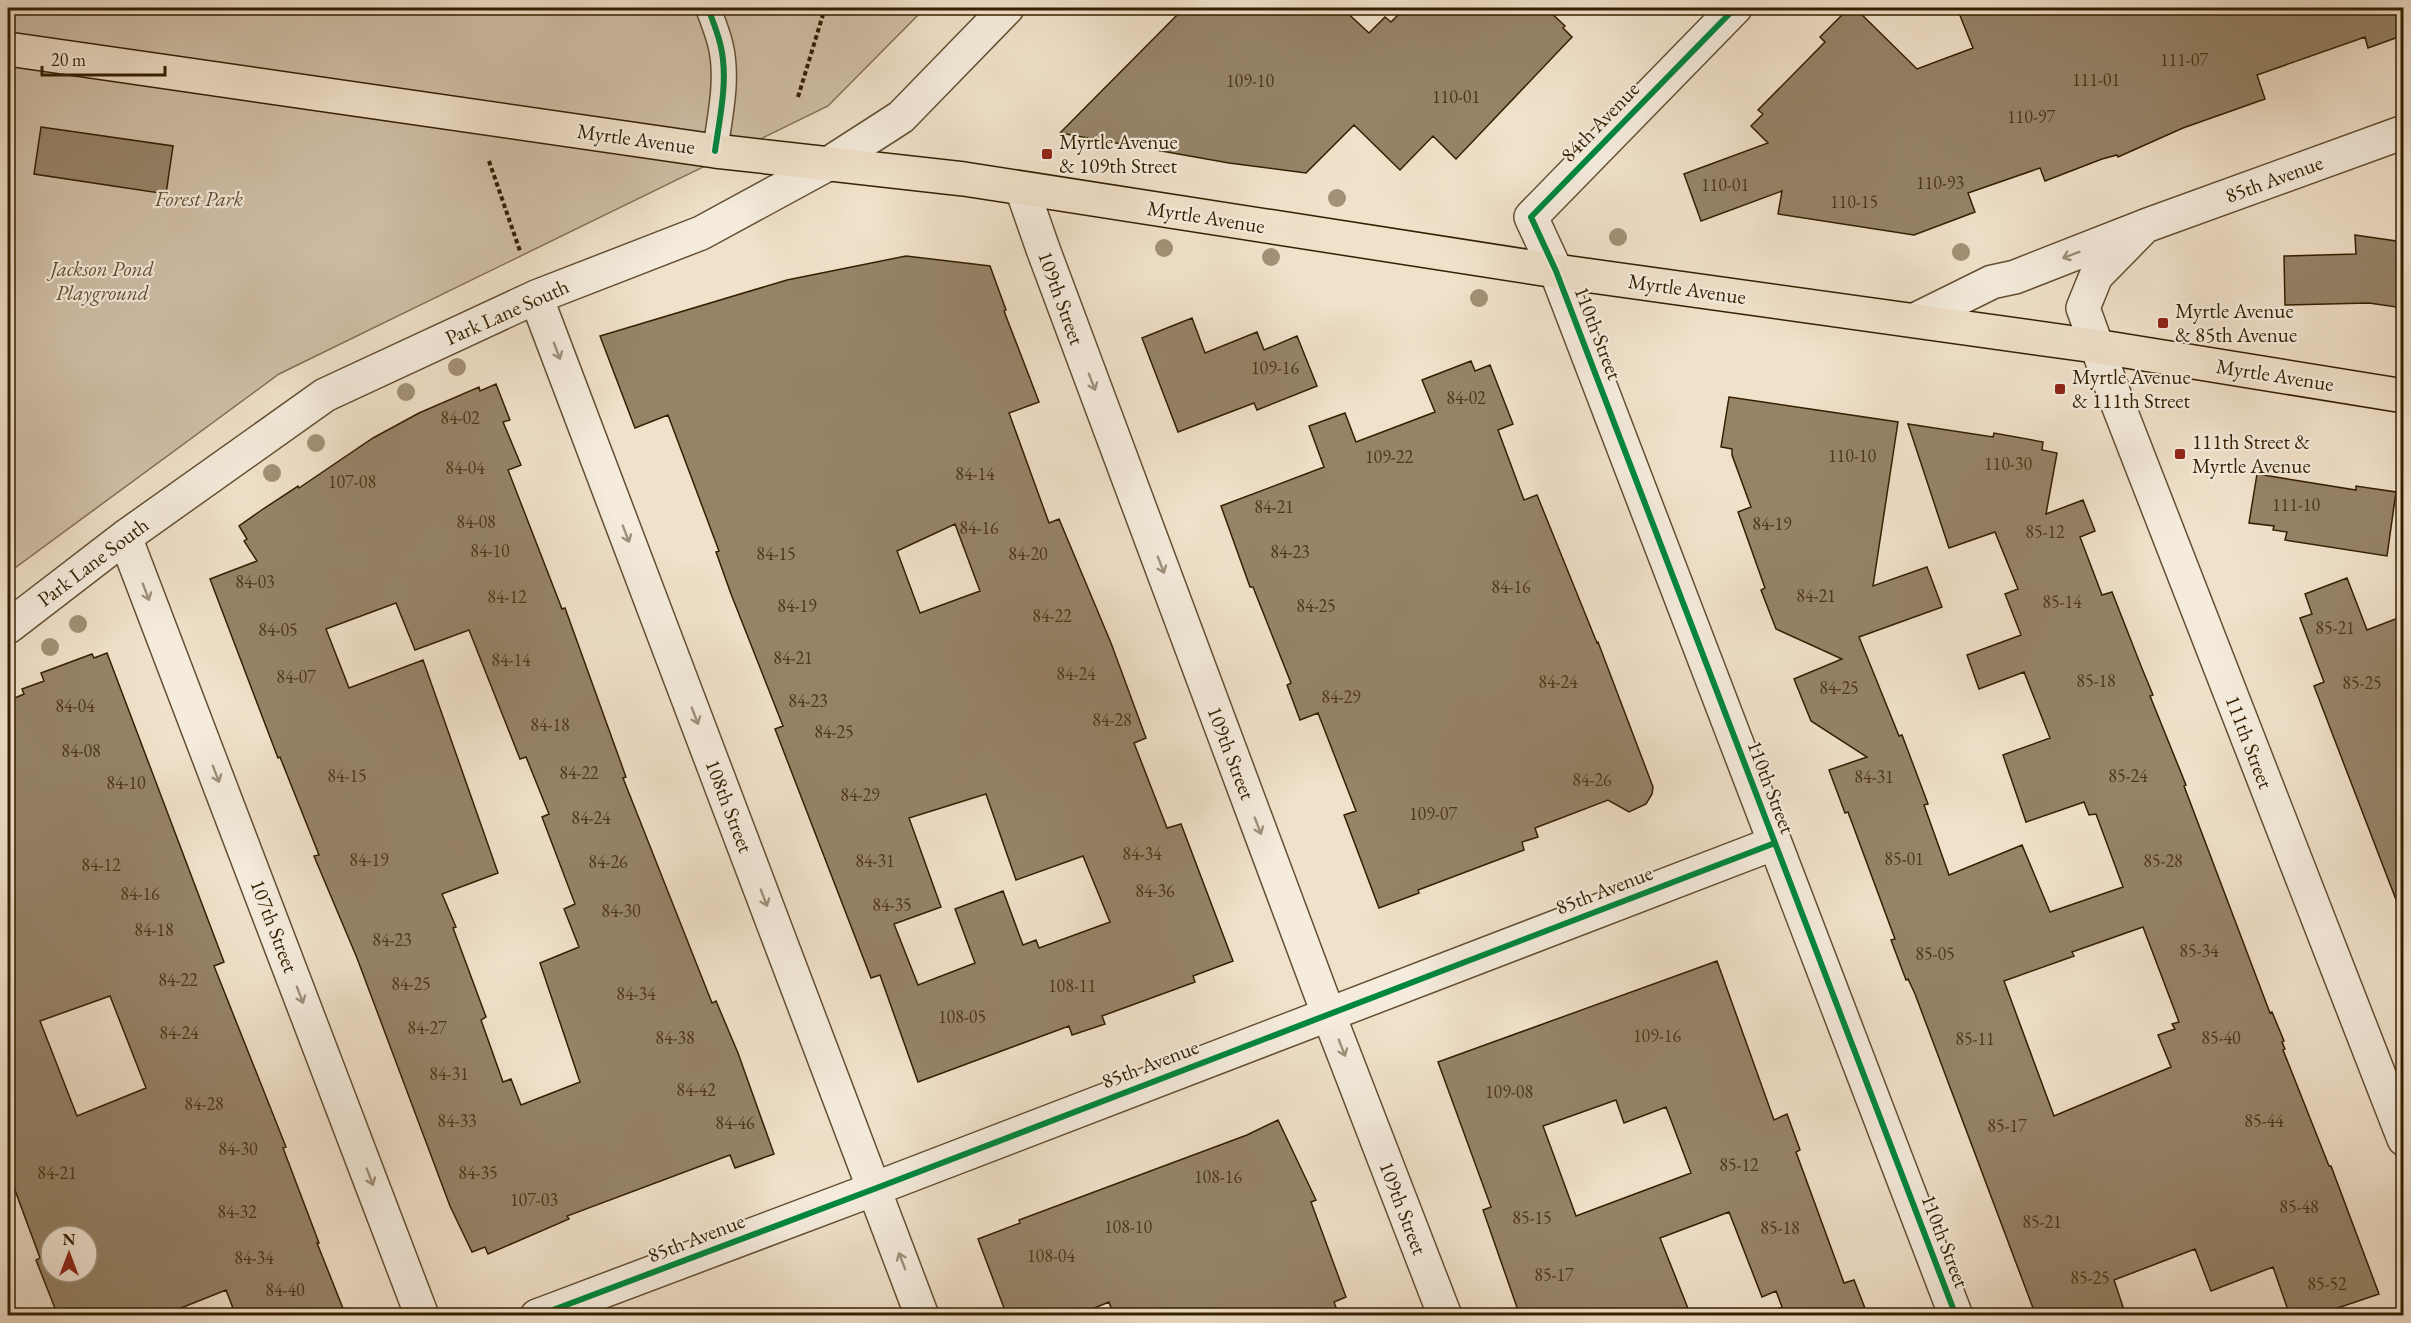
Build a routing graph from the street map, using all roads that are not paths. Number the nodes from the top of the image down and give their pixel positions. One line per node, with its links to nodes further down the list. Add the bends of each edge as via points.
1 (708, 8): 6 (lane, via 722,60 723,97)
2 (1007, 8): 7 (street, Park Lane South, via 901,117)
3 (1735, 8): 10 (street, 84th Avenue, via 1531,217)
4 (8, 49): 6 (main road, Myrtle Avenue)
5 (2403, 132): 9 (street, 85th Avenue)
6 (715, 151): 7 (main road, Myrtle Avenue)
7 (828, 164): 8 (main road, Myrtle Avenue); 11 (street, Park Lane South, via 701,233)
8 (1022, 189): 10 (main road, Myrtle Avenue); 18 (street, 109th Street, one-way to 18)
9 (2145, 226): 12 (street, 85th Avenue, one-way to 12, via 2015,277 1992,282); 13 (street, 85th Avenue, via 2096,276 2083,308)
10 (1556, 271): 12 (main road, Myrtle Avenue); 17 (street, 110th Street)
11 (536, 297): 15 (street, Park Lane South, via 325,395); 20 (street, 108th Street, one-way to 20)
12 (1915, 320): 13 (main road, Myrtle Avenue)
13 (2095, 346): 14 (main road, Myrtle Avenue); 19 (street, 111th Street)
14 (2403, 396)
15 (125, 537): 16 (street, Park Lane South); 21 (street, 107th Street, one-way to 21)
16 (8, 627)
17 (1775, 843): 18 (street, 85th Avenue); 25 (street, 110th Street)
18 (1328, 1013): 20 (street, 85th Avenue); 24 (street, 109th Street, one-way to 24)
19 (2403, 1139)
20 (874, 1189): 22 (street, 85th Avenue); 23 (street, 108th Street, one-way to 20)
21 (422, 1316)
22 (537, 1316)
23 (922, 1316)
24 (1444, 1316)
25 (1956, 1316)

